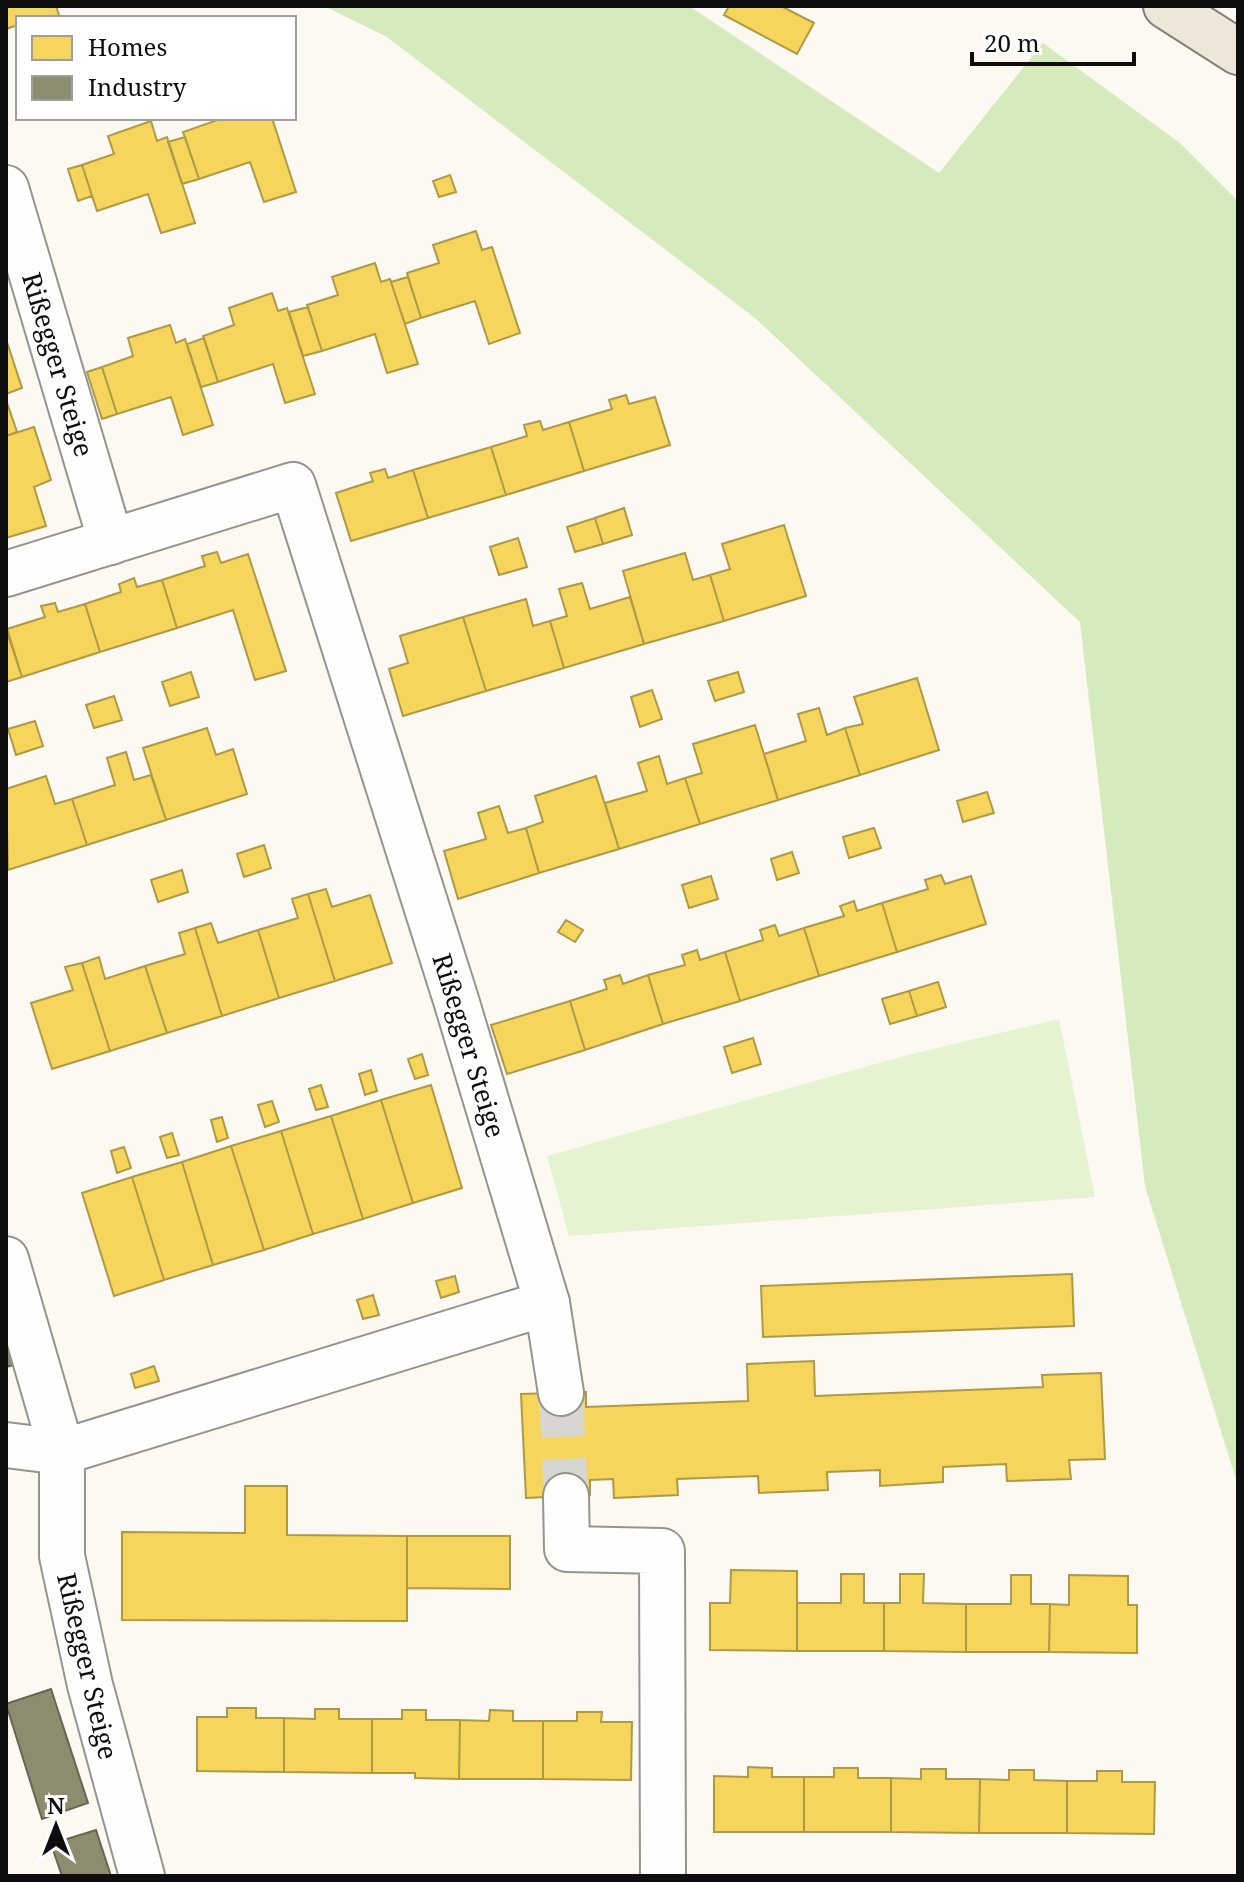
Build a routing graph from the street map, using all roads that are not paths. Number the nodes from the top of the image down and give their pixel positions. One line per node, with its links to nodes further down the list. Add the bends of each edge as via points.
1 (1166, 6): 2 (main road)
2 (1238, 52)
3 (6, 188): 4 (street, Rißegger Steige)
4 (111, 542): 5 (street, Rißegger Steige); 7 (street, Rißegger Steige, via 293,485)
5 (6, 574)
6 (6, 1259): 10 (street, Rißegger Steige)
7 (547, 1303): 8 (street); 10 (street)
8 (561, 1393)
9 (6, 1445): 10 (street)
10 (62, 1452): 12 (street, Rißegger Steige, via 62,1556 90,1685)
11 (566, 1496): 13 (street, via 567,1549 662,1551)
12 (142, 1876)
13 (663, 1876)

